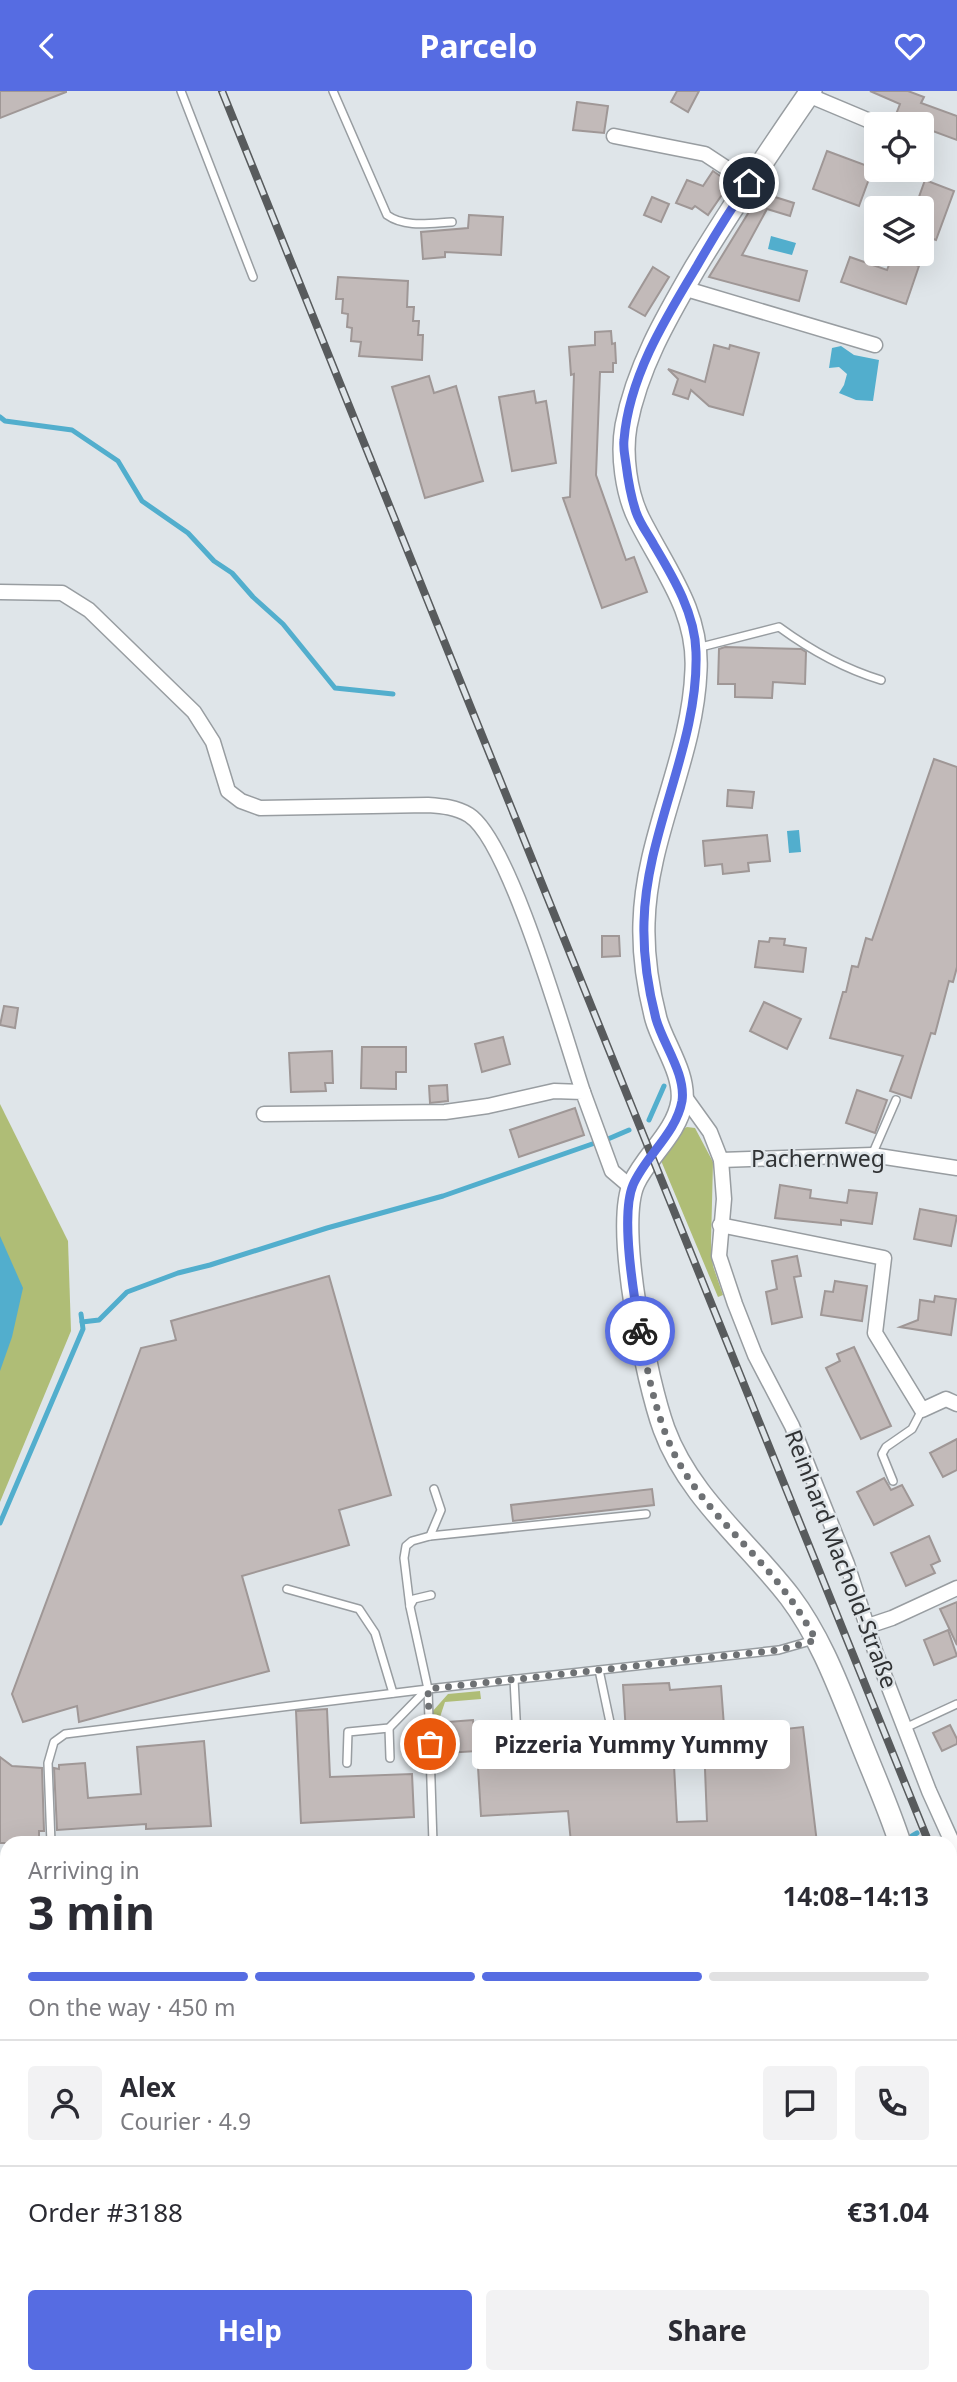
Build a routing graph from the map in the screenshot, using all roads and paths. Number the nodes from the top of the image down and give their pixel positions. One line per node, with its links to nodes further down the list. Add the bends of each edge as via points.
1 (181, 91): 8 (lane)
2 (333, 91): 7 (lane, via 387,215 404,223)
3 (810, 93): 4 (street); 6 (main road)
4 (864, 118)
5 (614, 136): 6 (street, via 705,154)
6 (749, 183): 9 (main road)
7 (452, 222)
8 (253, 277)
9 (683, 288): 10 (street); 12 (main road, via 646,357 623,443 636,515 684,601)
10 (875, 345)
11 (0, 592): 14 (street, via 62,593 89,610 194,712 213,742 228,791 241,801 260,808 428,805 470,815 486,832 510,882)
12 (696, 648): 13 (lane, via 779,627 801,643); 15 (main road, via 693,700 680,764 650,867 644,937 656,1020)
13 (881, 680)
14 (583, 1091): 17 (street, via 554,1091 444,1112); 21 (street, via 612,1171)
15 (682, 1093): 19 (street, Reinhard Machold-Straße, via 710,1132); 21 (main road, via 670,1131)
16 (896, 1100): 18 (lane)
17 (264, 1114)
18 (872, 1155): 19 (street, Pachernweg); 20 (street, Pachernweg)
19 (721, 1160): 22 (street, Reinhard Machold-Straße, via 724,1199)
20 (957, 1168)
21 (632, 1188): 34 (main road, via 628,1213 632,1287 664,1429 695,1488 791,1599)
22 (720, 1224): 24 (street, via 884,1258 875,1333); 33 (street, Reinhard Machold-Straße, via 719,1256 735,1304 792,1426)
23 (957, 1404): 24 (street, via 946,1399)
24 (922, 1410): 25 (lane, via 912,1429 882,1454)
25 (893, 1481)
26 (434, 1489): 28 (lane, via 441,1510)
27 (646, 1514): 28 (lane)
28 (430, 1536): 32 (lane, via 406,1546)
29 (957, 1588): 33 (street)
30 (287, 1589): 38 (lane, via 359,1609 375,1633)
31 (431, 1595): 32 (lane, via 414,1599)
32 (410, 1607): 37 (lane)
33 (868, 1626): 41 (street, Reinhard Machold-Straße)
34 (816, 1640): 35 (lane, via 779,1650); 46 (main road)
35 (599, 1670): 36 (lane); 36 (lane, via 611,1727 602,1739 528,1745 517,1737)
36 (514, 1679): 37 (lane)
37 (428, 1689): 38 (lane); 40 (lane); 45 (lane)
38 (393, 1693): 44 (lane, via 65,1734 54,1742 48,1763)
39 (957, 1704): 41 (lane)
40 (389, 1728): 42 (lane); 43 (lane, via 348,1732)
41 (905, 1728): 47 (street, Reinhard Machold-Straße)
42 (390, 1758)
43 (347, 1763)
44 (51, 1836)
45 (433, 1836)
46 (897, 1836)
47 (949, 1836)

